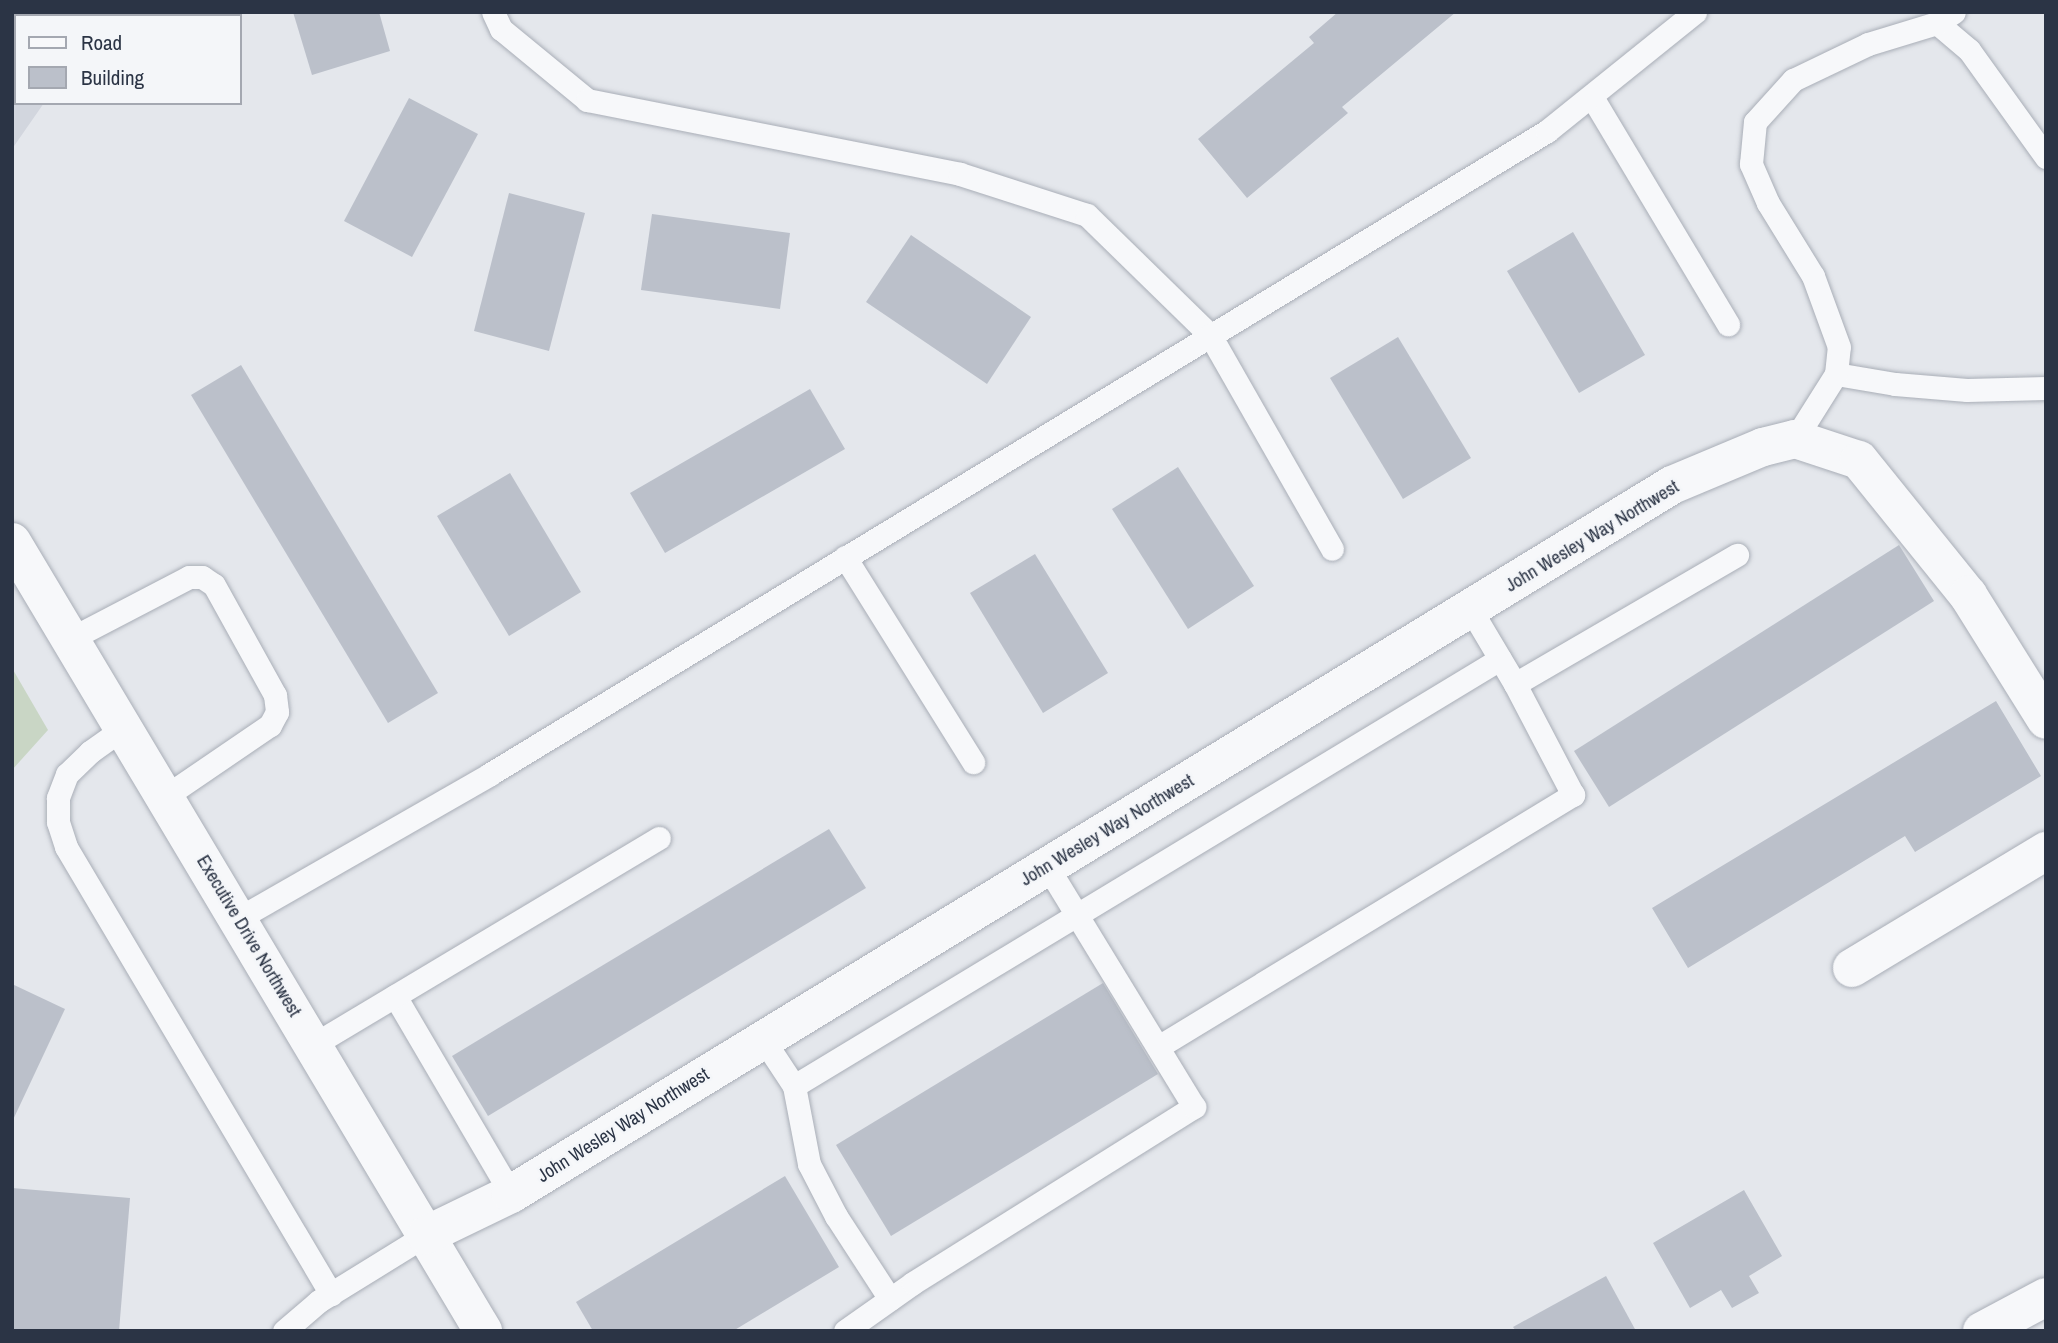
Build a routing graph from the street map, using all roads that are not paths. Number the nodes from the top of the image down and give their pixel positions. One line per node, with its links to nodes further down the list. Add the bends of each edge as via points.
1 (493, 12): 7 (lane, via 501,29 587,100 960,174 1087,215)
2 (1695, 12): 4 (lane)
3 (1946, 18): 5 (lane); 8 (lane, via 1868,44 1793,80 1755,122 1751,164 1768,203 1813,276 1839,347)
4 (1592, 97): 6 (lane); 7 (lane, via 1547,131)
5 (2046, 158)
6 (1728, 324)
7 (1210, 335): 12 (lane); 14 (lane)
8 (1836, 374): 9 (lane, via 1967,390); 10 (lane)
9 (2046, 388)
10 (1796, 439): 15 (street, John Wesley Way Northwest, via 1763,447 1672,485); 19 (street, via 1859,460 1968,594)
11 (12, 541): 16 (street, Executive Drive Northwest)
12 (1332, 549)
13 (1737, 555): 18 (lane)
14 (845, 557): 21 (lane); 27 (lane, via 490,774)
15 (1471, 610): 17 (lane); 25 (street, John Wesley Way Northwest)
16 (72, 638): 20 (street, Executive Drive Northwest); 22 (lane, via 189,577 214,585 275,695 276,712 270,725)
17 (1500, 659): 18 (lane); 26 (lane)
18 (1515, 684): 32 (lane, via 1573,794)
19 (2046, 720)
20 (125, 727): 22 (street, Executive Drive Northwest); 36 (lane, via 67,774 58,798 58,822 66,847)
21 (973, 762)
22 (166, 796): 27 (street, Executive Drive Northwest)
23 (659, 838): 29 (lane)
24 (2046, 851): 28 (street)
25 (1048, 866): 26 (lane); 30 (street, John Wesley Way Northwest)
26 (1079, 916): 32 (lane); 33 (lane)
27 (239, 918): 31 (street, Executive Drive Northwest)
28 (1852, 968)
29 (395, 996): 31 (lane); 34 (lane)
30 (763, 1039): 33 (lane); 34 (street, John Wesley Way Northwest)
31 (313, 1045): 35 (street, Executive Drive Northwest)
32 (1158, 1047): 38 (lane, via 1194,1107)
33 (794, 1086): 38 (lane, via 809,1164 836,1216)
34 (511, 1194): 35 (street, John Wesley Way Northwest)
35 (426, 1235): 36 (lane); 40 (street, Executive Drive Northwest)
36 (331, 1294): 39 (lane)
37 (2046, 1297): 42 (street)
38 (890, 1299): 41 (lane)
39 (284, 1331)
40 (483, 1331)
41 (845, 1331)
42 (1982, 1331)

